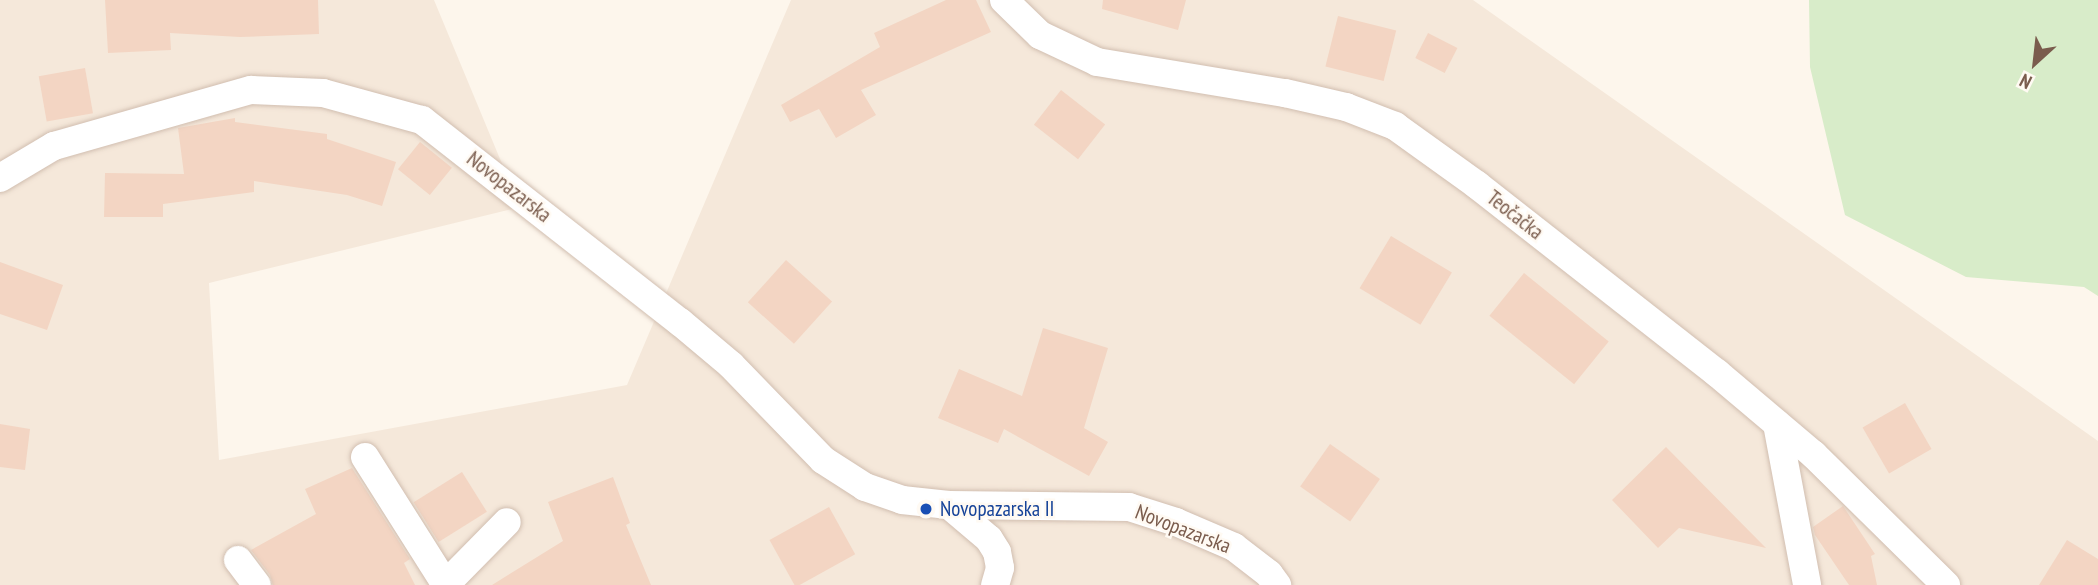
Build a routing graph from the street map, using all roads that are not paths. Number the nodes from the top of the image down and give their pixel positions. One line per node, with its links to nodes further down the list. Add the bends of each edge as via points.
1 (1004, 0): 3 (street, Teočačka, via 1040,35 1097,62 1285,93 1346,107 1395,126 1641,312)
2 (0, 178): 5 (street, Novopazarska, via 54,146 251,90 323,93 422,120 721,356 823,460 865,487 902,500)
3 (1777, 424): 12 (street); 13 (street, Teočačka)
4 (365, 457): 9 (street)
5 (949, 505): 10 (street, via 989,539 997,552 1000,568); 11 (street, Novopazarska, via 1129,507 1234,547)
6 (508, 522): 9 (street)
7 (238, 560): 8 (street)
8 (257, 585)
9 (445, 585)
10 (995, 585)
11 (1277, 585)
12 (1807, 585)
13 (1947, 585)

